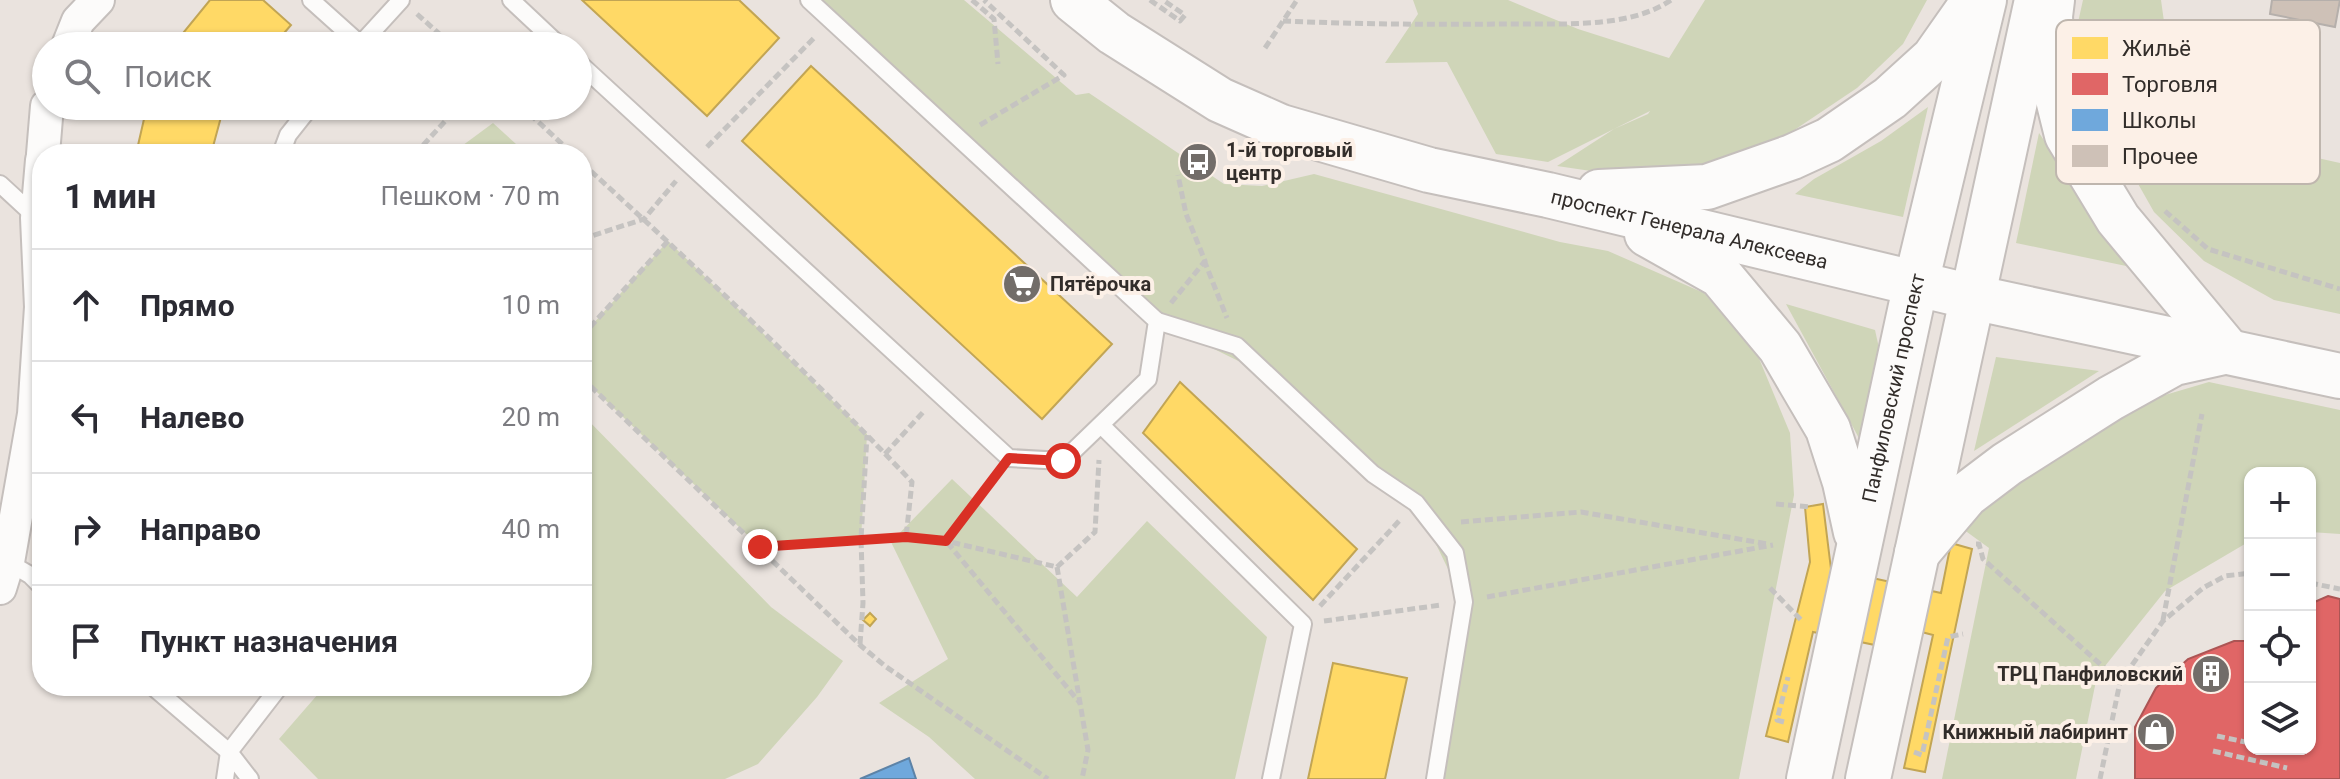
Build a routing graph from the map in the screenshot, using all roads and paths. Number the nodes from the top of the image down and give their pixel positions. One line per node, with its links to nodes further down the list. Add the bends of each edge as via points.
1 (98, 0): 19 (street)
2 (311, 0): 20 (lane)
3 (401, 0): 21 (lane); 22 (path)
4 (511, 0): 23 (lane)
5 (809, 0): 17 (lane)
6 (972, 0): 25 (path, via 994,19)
7 (984, 0): 28 (path, via 1064,75)
8 (1073, 0): 42 (main road, проспект Генерала Алексеева, via 1114,33 1220,100 1281,127 1429,170)
9 (1150, 0): 10 (path, via 1180,21 1185,15)
10 (1163, 0)
11 (1297, 0): 18 (path)
12 (1671, 0): 18 (path, via 1655,11 1596,22)
13 (1975, 0): 42 (main road, via 1934,58 1890,98 1829,140 1792,157 1707,187)
14 (1984, 0): 49 (main road, Панфиловский проспект)
15 (2037, 0): 51 (main road)
16 (2052, 0): 27 (main road)
17 (831, 21): 37 (path); 52 (lane)
18 (1283, 21): 24 (path)
19 (74, 32)
20 (345, 32)
21 (371, 32)
22 (437, 32)
23 (545, 32)
24 (1265, 48)
25 (998, 64)
26 (592, 75): 37 (lane)
27 (2056, 91)
28 (1033, 95)
29 (46, 120): 33 (street)
30 (300, 120): 34 (lane)
31 (446, 120): 35 (path)
32 (536, 120): 36 (path)
33 (44, 144)
34 (285, 144)
35 (424, 144)
36 (562, 144)
37 (690, 166): 44 (path); 58 (lane)
38 (592, 172): 44 (path)
39 (1178, 175): 48 (path, via 1186,214)
40 (0, 184): 45 (lane)
41 (2097, 184): 55 (main road, via 2118,219)
42 (1548, 195): 49 (main road, проспект Генерала Алексеева); 73 (main road, via 1652,235 1720,275 1780,347 1828,429)
43 (2156, 204): 50 (path, via 2208,249)
44 (644, 219): 46 (path); 47 (path)
45 (32, 229)
46 (592, 236)
47 (668, 241): 53 (path); 62 (path)
48 (1205, 261): 52 (path); 54 (path)
49 (1916, 283): 51 (main road, проспект Генерала Алексеева); 73 (main road, Панфиловский проспект)
50 (2340, 289)
51 (1972, 297): 55 (main road, проспект Генерала Алексеева); 75 (main road)
52 (1157, 321): 54 (lane); 61 (lane, via 1148,379)
53 (592, 325)
54 (1237, 346): 65 (lane, via 1373,474)
55 (2228, 351): 56 (main road, проспект Генерала Алексеева); 75 (main road, via 2174,363 2007,464 1966,495)
56 (2340, 376)
57 (592, 387): 74 (path)
58 (939, 394): 63 (path); 64 (lane)
59 (2202, 414): 85 (path)
60 (32, 424): 77 (street)
61 (1101, 425): 64 (lane, via 1063,461); 76 (path, via 1095,532); 86 (lane)
62 (867, 434): 63 (path); 70 (path)
63 (885, 454): 69 (path, via 912,482)
64 (1009, 458): 71 (path)
65 (1416, 503): 68 (lane); 86 (path)
66 (1776, 504): 67 (path, via 1812,507)
67 (1814, 521)
68 (1433, 525): 83 (lane, via 1455,553); 83 (path, via 1581,512 1773,545)
69 (906, 537): 70 (path); 71 (path)
70 (861, 539): 74 (path); 88 (path)
71 (946, 541): 76 (path); 92 (path)
72 (1979, 544): 89 (path, via 1983,559)
73 (1859, 545): 105 (main road, Панфиловский проспект)
74 (760, 547): 88 (path)
75 (1917, 553): 106 (main road)
76 (1057, 567): 92 (path)
77 (3, 569): 79 (lane)
78 (2244, 574): 85 (path, via 2225,576 2203,588)
79 (32, 577)
80 (2316, 584): 82 (path)
81 (1770, 588): 84 (path)
82 (2340, 589)
83 (1464, 602): 86 (path); 104 (lane)
84 (1802, 619)
85 (2163, 621): 89 (path)
86 (1303, 624): 103 (lane)
87 (1963, 634): 94 (path, via 1948,637 1922,755 1913,753)
88 (860, 645): 101 (path)
89 (2120, 682): 107 (path)
90 (164, 696): 97 (lane)
91 (272, 696): 97 (lane)
92 (1080, 703): 102 (path, via 1088,750)
93 (2217, 736): 95 (path)
94 (1917, 738)
95 (2244, 742)
96 (2213, 751): 98 (path)
97 (229, 752): 99 (lane); 100 (lane)
98 (2287, 768)
99 (225, 779)
100 (250, 779)
101 (1048, 779)
102 (1082, 779)
103 (1271, 779)
104 (1435, 779)
105 (1809, 779)
106 (1868, 779)
107 (2100, 779)

